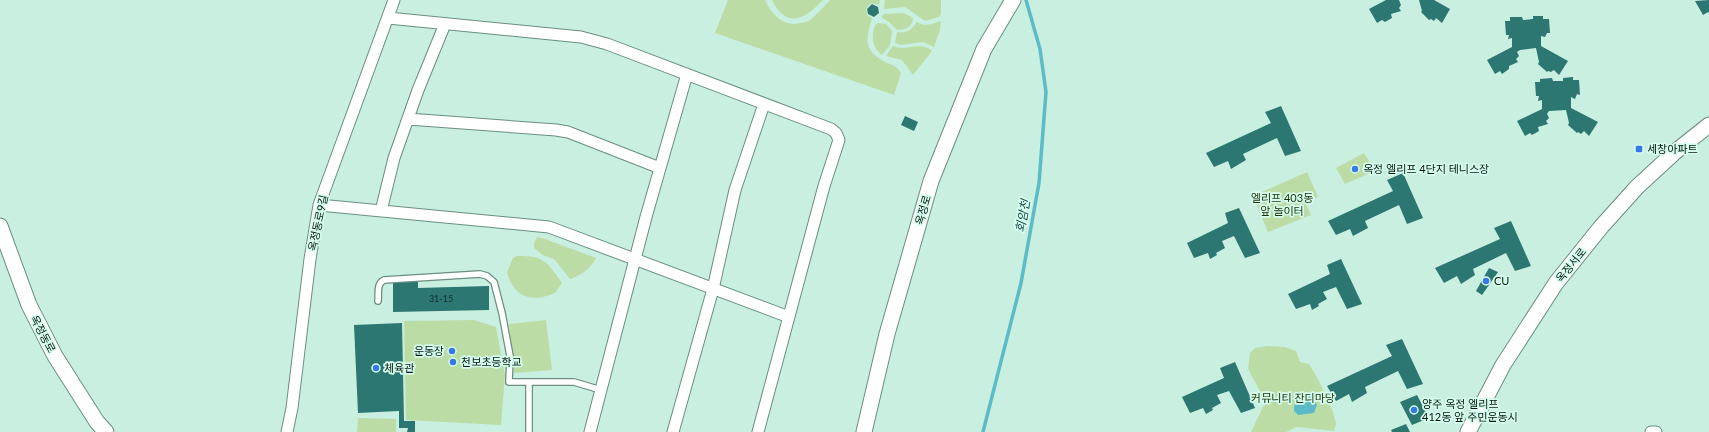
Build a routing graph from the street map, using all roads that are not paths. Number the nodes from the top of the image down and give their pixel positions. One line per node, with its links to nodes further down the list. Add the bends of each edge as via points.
1 (394, 0): 3 (street, 옥정동로9길)
2 (1013, 0): 25 (street, 옥정로, via 984,50 931,181 887,334)
3 (388, 18): 4 (street); 10 (street, 옥정동로9길)
4 (445, 24): 5 (street, via 581,37); 7 (street)
5 (687, 74): 6 (street); 9 (street)
6 (764, 104): 14 (street, via 735,190); 16 (street, via 831,129 836,133 838,140)
7 (408, 119): 9 (street, via 568,132); 11 (street, via 394,158)
8 (1709, 125): 26 (street, 옥정서로, via 1637,187 1556,283 1503,365)
9 (660, 168): 13 (street)
10 (319, 206): 11 (street); 19 (street, 옥정동로9길)
11 (381, 211): 13 (street, via 548,227)
12 (0, 226): 20 (street, 옥정동로, via 28,305 55,356)
13 (634, 260): 14 (street); 18 (street)
14 (713, 289): 16 (street); 23 (street)
15 (378, 301): 17 (lane, via 379,286 384,280 480,274 487,276 494,282 502,313 510,356 510,382)
16 (789, 317): 24 (street)
17 (529, 382): 18 (lane, via 574,382); 21 (lane)
18 (601, 390): 22 (street)
19 (289, 431)
20 (106, 432)
21 (529, 432)
22 (590, 432)
23 (673, 432)
24 (758, 432)
25 (864, 432)
26 (1468, 432)
27 (1650, 432): 28 (street)
28 (1656, 432)

